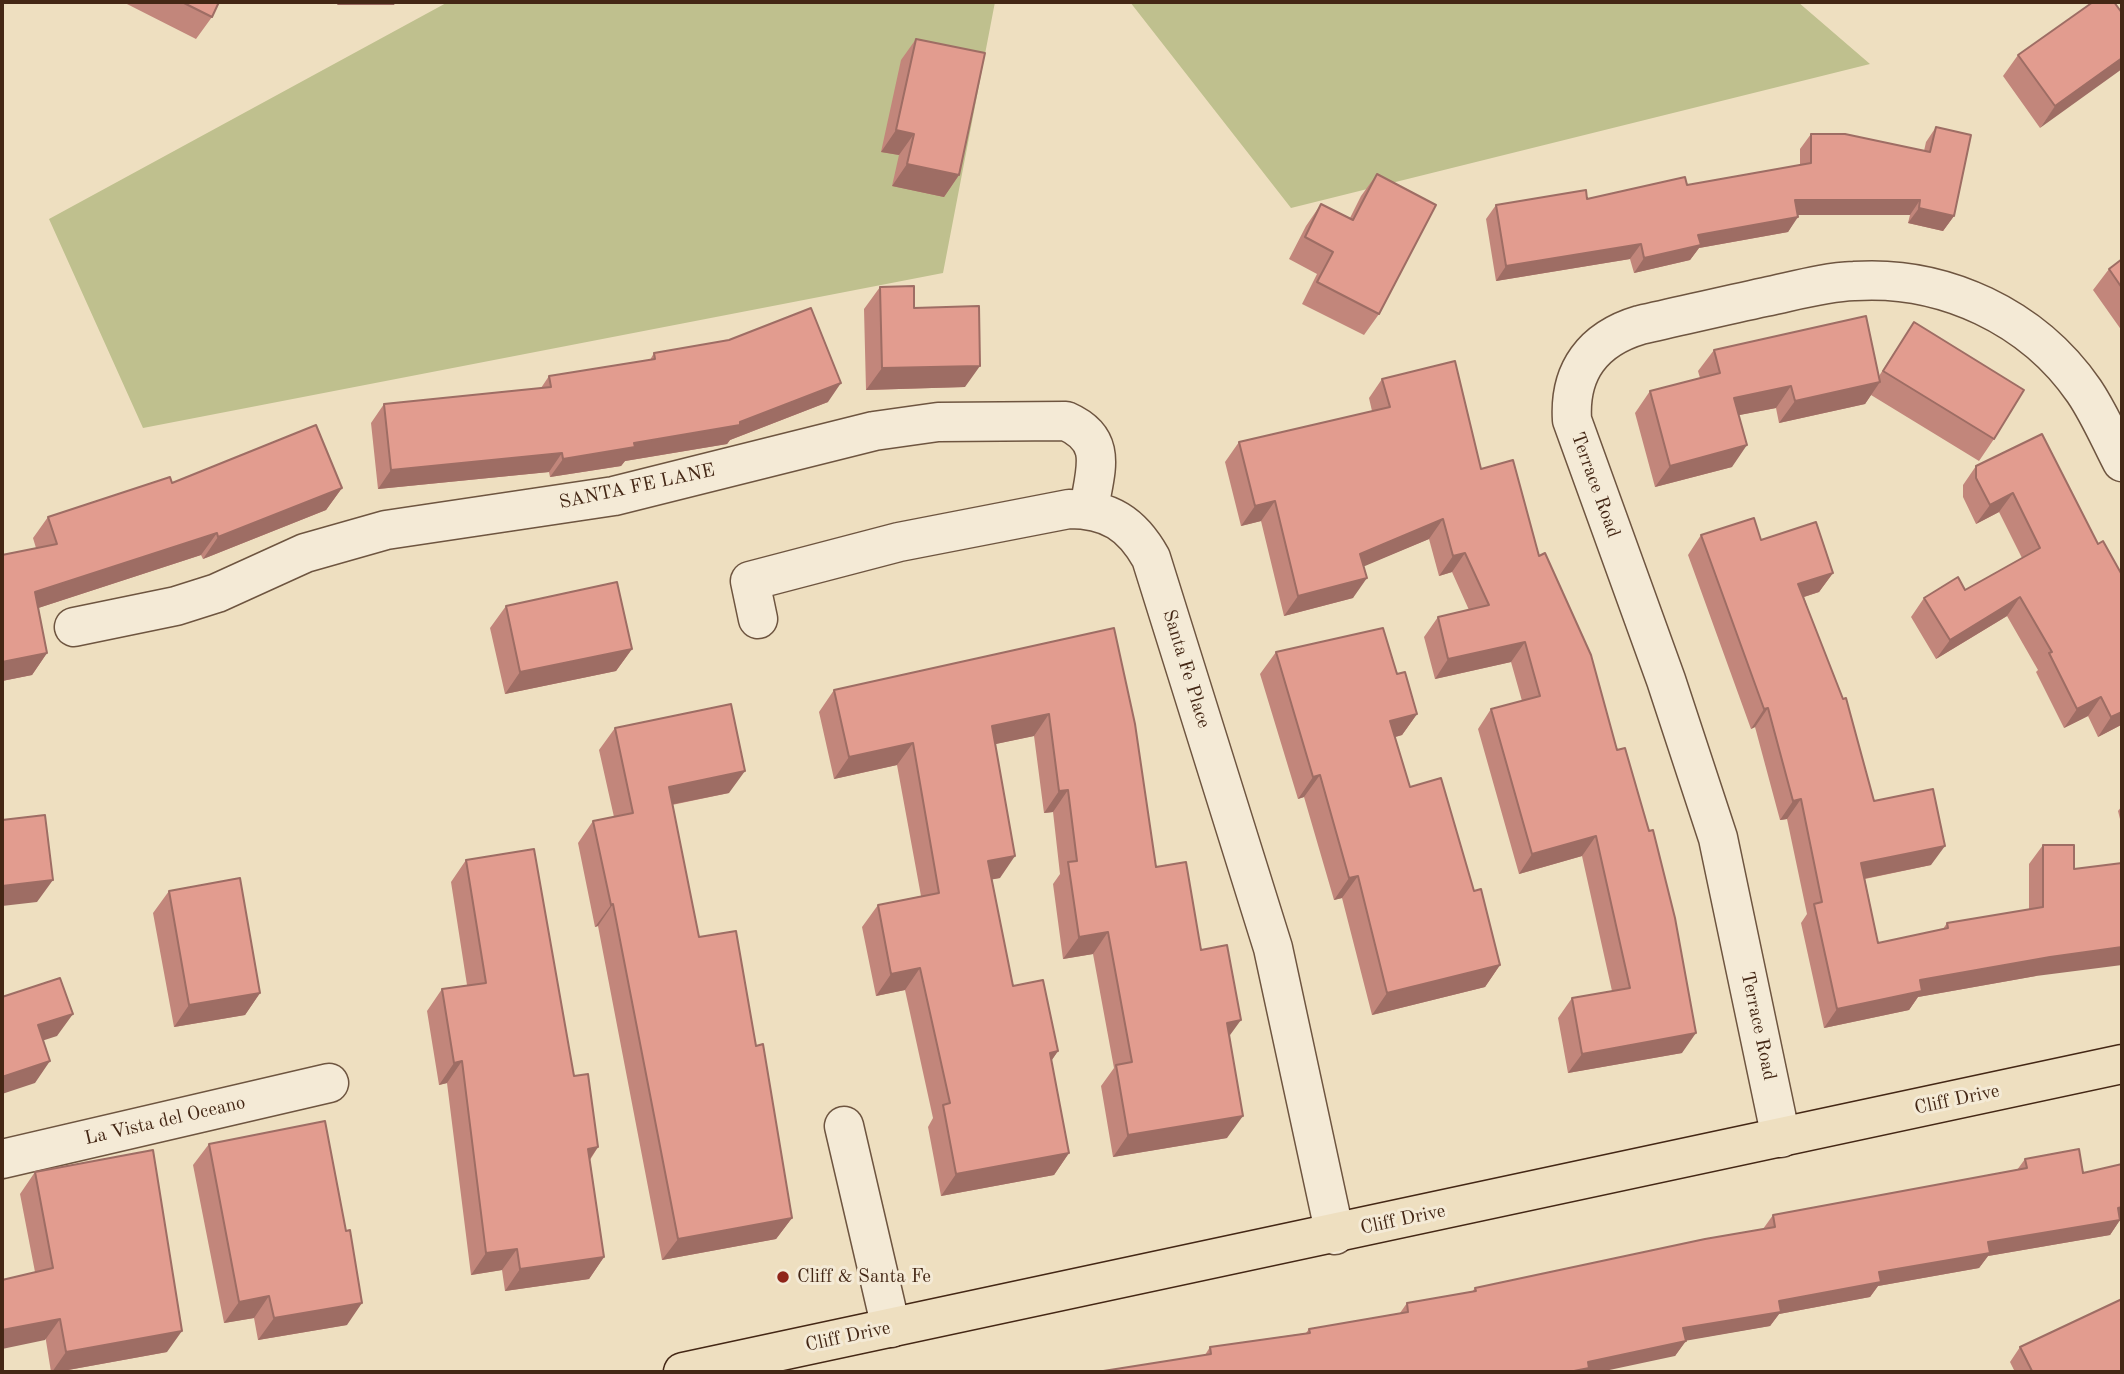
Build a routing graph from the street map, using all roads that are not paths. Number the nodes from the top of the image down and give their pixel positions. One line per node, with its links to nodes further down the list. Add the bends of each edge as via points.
1 (2122, 462): 8 (street, Terrace Road, via 2085,392 2038,340 1960,295 1909,282 1820,285 1640,325 1601,343 1576,377 1572,420 1718,838)
2 (1089, 509): 3 (street, Santa Fe Place, via 899,542 750,581); 4 (street, SANTA FE LANE, via 1096,463 1094,445 1085,429 1052,420 938,422 820,442 614,496 386,530 305,553 217,593 176,606); 10 (street, Santa Fe Place, via 1125,523 1151,558 1273,948)
3 (758, 619)
4 (74, 627)
5 (2122, 1064): 8 (main road, Cliff Drive)
6 (329, 1083): 9 (street, La Vista del Oceano)
7 (844, 1126): 11 (street)
8 (1781, 1138): 10 (main road, Cliff Drive)
9 (2, 1159)
10 (1335, 1234): 11 (main road, Cliff Drive)
11 (891, 1328): 12 (main road, Cliff Drive)
12 (683, 1372)

